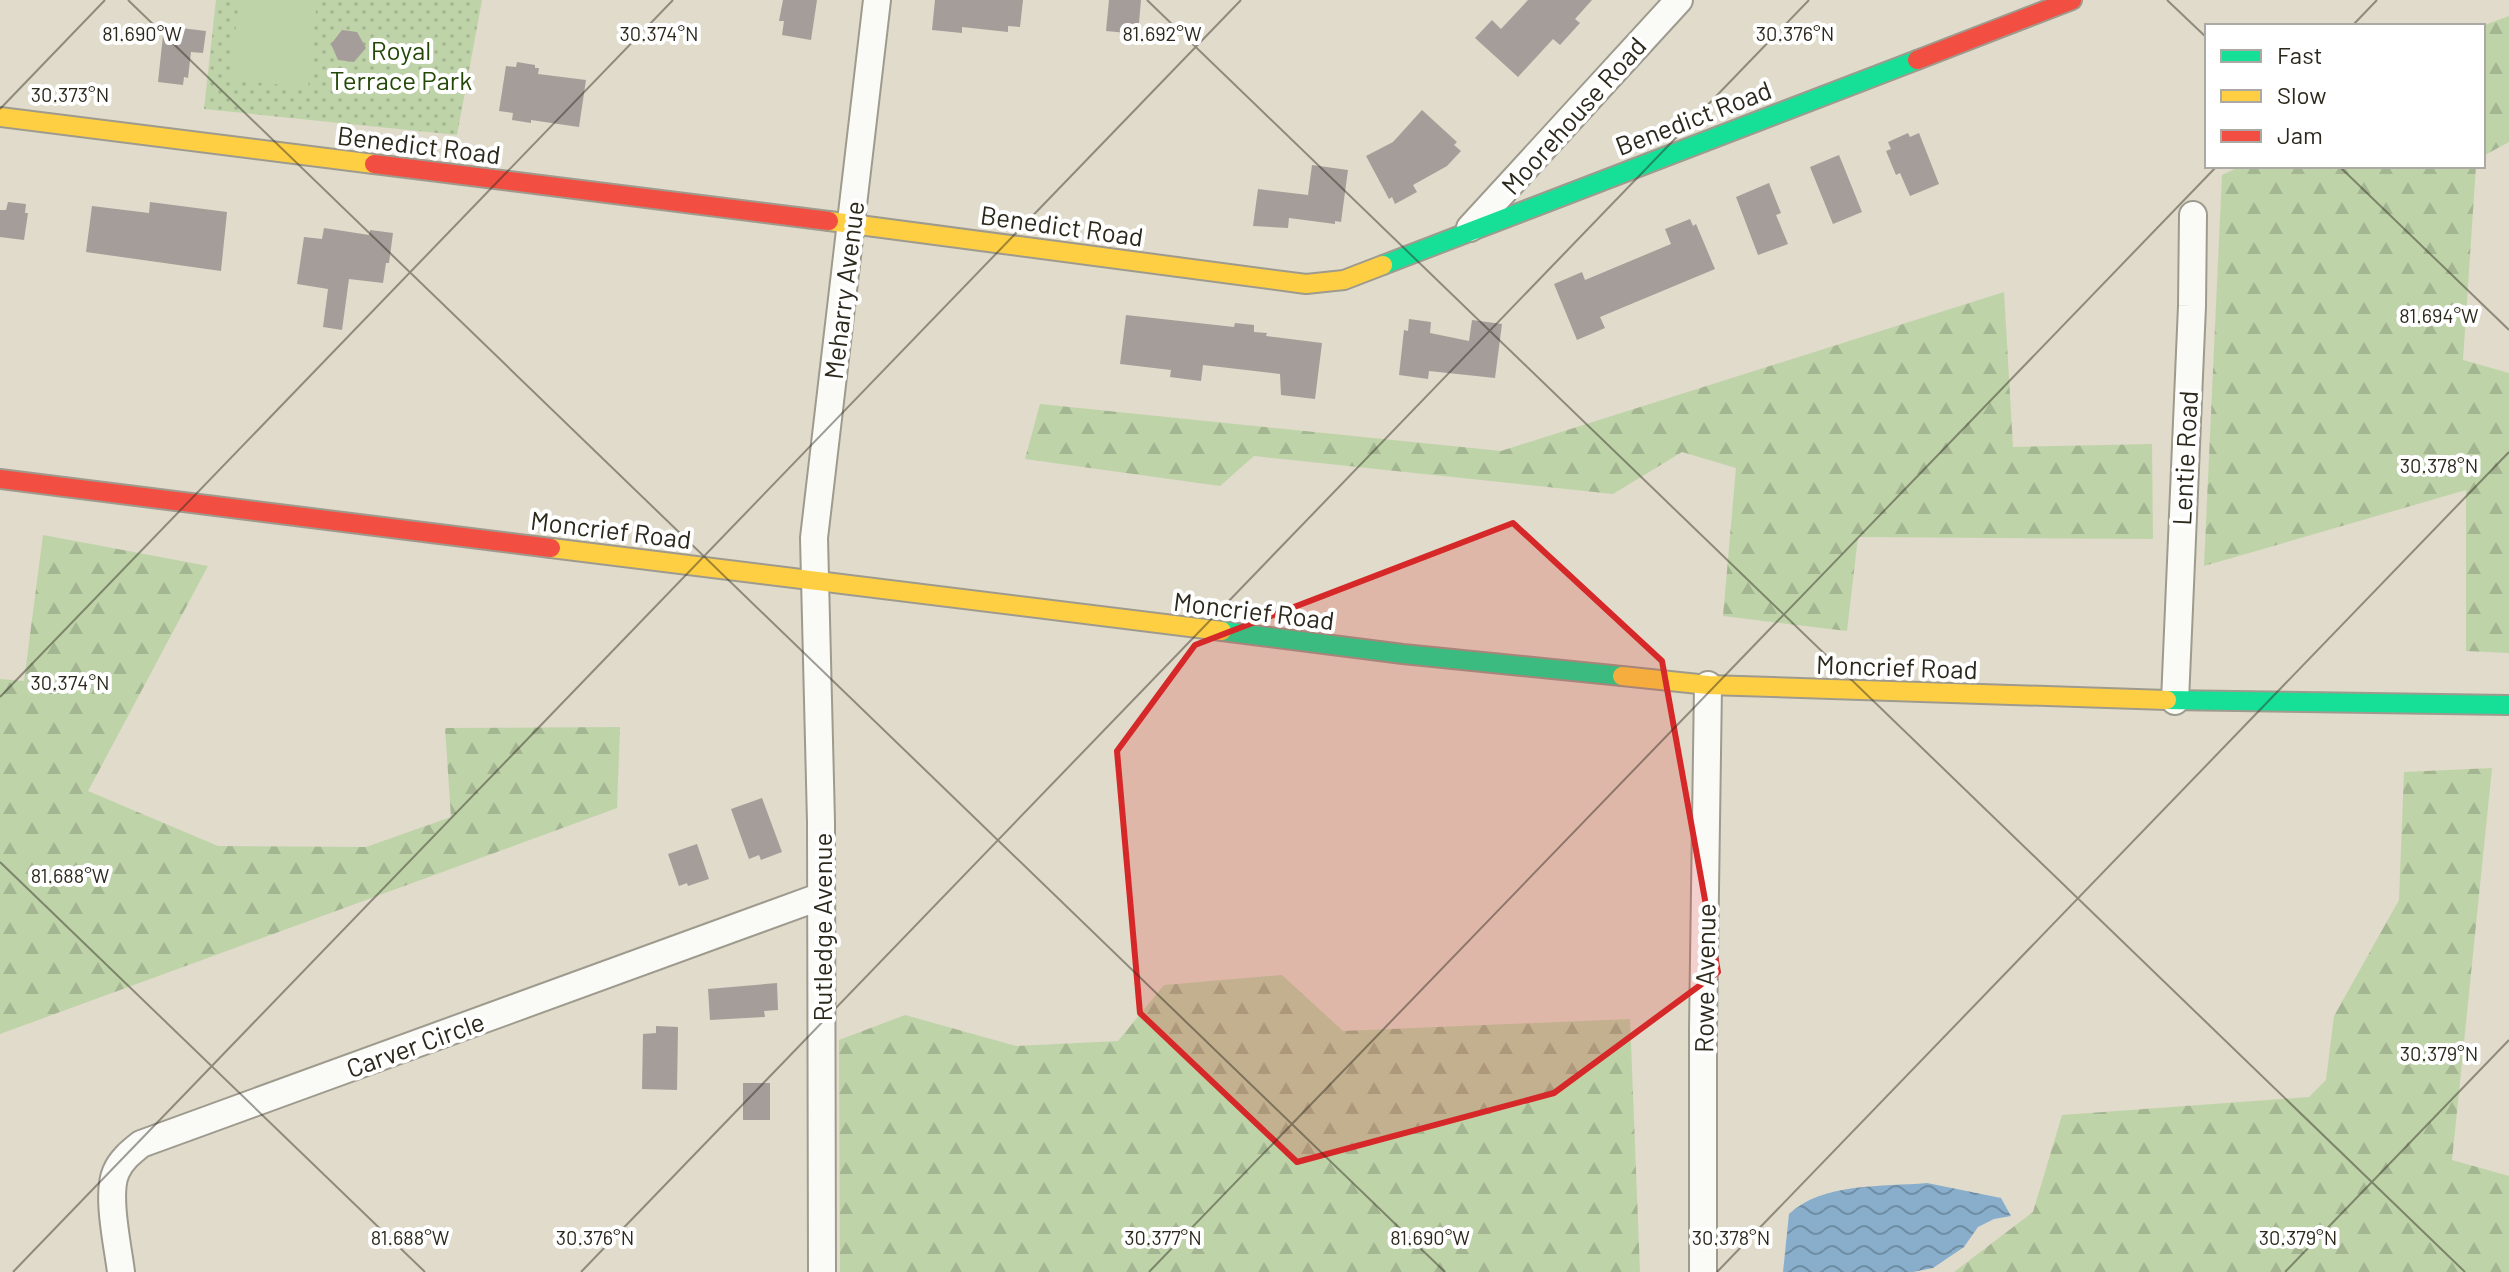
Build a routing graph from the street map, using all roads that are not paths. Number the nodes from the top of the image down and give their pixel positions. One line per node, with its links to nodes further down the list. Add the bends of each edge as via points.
1 (877, 0): 6 (street, Meharry Avenue)
2 (1679, 0): 7 (street, Moorehouse Road)
3 (2072, 0): 7 (main road, Benedict Road)
4 (0, 117): 6 (main road, Benedict Road)
5 (2193, 215): 11 (street, Lentie Road)
6 (851, 223): 7 (main road, Benedict Road, via 1316,284 1344,280); 9 (street, Meharry Avenue, via 814,538)
7 (1468, 231)
8 (0, 479): 9 (main road, Moncrief Road)
9 (816, 581): 10 (main road, Moncrief Road, via 1403,654); 13 (street, Rutledge Avenue)
10 (1708, 685): 11 (main road, Moncrief Road); 16 (street, Rowe Avenue)
11 (2175, 701): 12 (main road, Moncrief Road)
12 (2509, 705)
13 (819, 897): 14 (street, Carver Circle, via 141,1144 115,1174 112,1195); 15 (street, Rutledge Avenue)
14 (121, 1272)
15 (822, 1272)
16 (1703, 1272)

